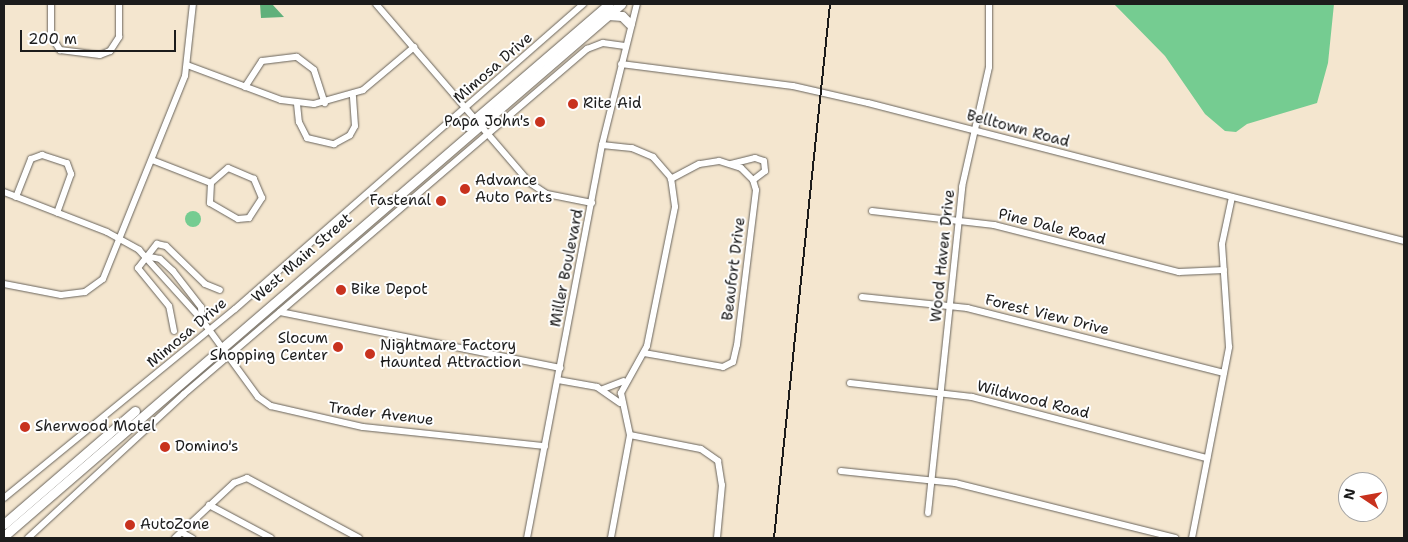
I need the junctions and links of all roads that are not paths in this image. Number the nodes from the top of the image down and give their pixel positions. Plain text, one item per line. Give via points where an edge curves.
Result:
1 (51, 4) edge
2 (119, 4) edge
3 (193, 4) edge
4 (376, 4) edge
5 (584, 4) edge
6 (610, 4) edge
7 (621, 4) edge
8 (637, 4) edge
9 (989, 4) edge
10 (608, 15) junction
11 (630, 24) junction
12 (625, 46) junction
13 (414, 47) junction
14 (620, 64) junction
15 (188, 66) junction
16 (245, 87) junction
17 (353, 95) junction
18 (325, 103) junction
19 (297, 104) junction
20 (464, 109) junction
21 (476, 122) junction
22 (973, 130) junction
23 (487, 136) junction
24 (602, 145) junction
25 (152, 160) junction
26 (731, 164) junction
27 (671, 180) junction
28 (754, 180) junction
29 (211, 183) junction
30 (4, 192) edge
31 (1232, 196) junction
32 (16, 197) junction
33 (592, 203) junction
34 (872, 210) dead end
35 (57, 213) junction
36 (959, 220) junction
37 (121, 238) junction
38 (1404, 241) edge
39 (145, 256) junction
40 (1224, 270) junction
41 (4, 284) edge
42 (220, 290) dead end
43 (862, 297) dead end
44 (950, 307) junction
45 (280, 312) junction
46 (202, 320) junction
47 (209, 330) junction
48 (174, 331) dead end
49 (219, 343) junction
50 (644, 353) junction
51 (230, 356) junction
52 (560, 368) junction
53 (1224, 373) junction
54 (558, 380) junction
55 (624, 382) junction
56 (850, 384) dead end
57 (603, 389) junction
58 (940, 392) junction
59 (620, 403) junction
60 (630, 435) junction
61 (545, 446) junction
62 (1208, 458) junction
63 (841, 471) dead end
64 (932, 480) junction
65 (4, 498) edge
66 (209, 505) junction
67 (928, 513) dead end
68 (4, 524) edge
69 (181, 532) junction
70 (4, 536) edge
71 (28, 538) edge
72 (175, 538) edge
73 (192, 538) edge
74 (271, 538) edge
75 (359, 538) edge
76 (527, 538) edge
77 (611, 538) edge
78 (717, 538) edge
79 (1174, 538) edge
80 (1192, 538) edge

1 - 2 street via 51,36 60,50 100,55 110,51 119,37
3 - 15 street
4 - 13 street
5 - 20 street, Mimosa Drive
6 - 21 main road, West Main Street
7 - 10 main road, West Main Street
8 - 11 street, Miller Boulevard
9 - 22 street, Wood Haven Drive via 989,67
10 - 11 main road via 622,16
10 - 21 main road, West Main Street
11 - 12 street, Miller Boulevard
12 - 14 street, Miller Boulevard
12 - 23 street via 603,43 587,49
13 - 17 street
13 - 20 street
14 - 22 street, Belltown Road via 793,86
14 - 24 street, Miller Boulevard
15 - 16 street
15 - 25 street
16 - 18 street via 262,61 297,57 314,70
16 - 19 street
17 - 18 street
17 - 19 street via 355,126 350,135 334,144 307,138 298,122
18 - 19 street
20 - 21 street
20 - 47 street, Mimosa Drive
21 - 23 street
21 - 49 main road, West Main Street
22 - 31 street, Belltown Road
22 - 36 street, Wood Haven Drive
23 - 33 street via 535,187
23 - 45 street
24 - 27 street via 646,153
24 - 33 street, Miller Boulevard
25 - 29 street
25 - 37 street
26 - 27 street via 707,162
26 - 28 street
26 - 28 street via 754,158 764,161 765,171
27 - 50 street via 673,218
28 - 50 street, Beaufort Drive via 756,190 732,362 718,368
29 - 29 street via 208,199 212,206 238,219 249,218 262,198 254,180 228,168
30 - 32 street
31 - 38 street, Belltown Road
31 - 40 street via 1223,235
32 - 35 street
32 - 35 street via 36,156 67,163 71,174
33 - 52 street, Miller Boulevard
34 - 36 street, Pine Dale Road
35 - 37 street
36 - 40 street, Pine Dale Road via 1171,271
36 - 44 street, Wood Haven Drive
37 - 39 street
37 - 41 street via 103,279 85,292 61,296
39 - 42 street via 162,244 205,284
39 - 46 street
39 - 46 street via 160,259 173,271 201,307
39 - 48 street via 139,271 169,306
40 - 53 street via 1230,331
43 - 44 street, Forest View Drive
44 - 53 street, Forest View Drive
44 - 58 street, Wood Haven Drive
45 - 51 street
45 - 52 street
46 - 47 street, Trader Avenue
47 - 49 street, Trader Avenue
47 - 65 street, Mimosa Drive
49 - 51 street, Trader Avenue
49 - 68 main road, West Main Street
49 - 70 main road, West Main Street
50 - 55 street
51 - 61 street, Trader Avenue via 258,397 278,408 363,427
51 - 71 street
52 - 54 street, Miller Boulevard
53 - 62 street
54 - 57 street
54 - 61 street, Miller Boulevard
55 - 57 street
55 - 59 street
56 - 58 street, Wildwood Road
57 - 59 street
58 - 62 street, Wildwood Road
58 - 64 street, Wood Haven Drive
59 - 60 street
60 - 77 street
60 - 78 street via 701,450 718,461 722,485
61 - 76 street, Miller Boulevard
62 - 80 street
63 - 64 street
64 - 67 street, Wood Haven Drive
64 - 79 street
66 - 69 street
66 - 74 street
66 - 75 street via 239,480 252,479
69 - 72 street
69 - 73 street

